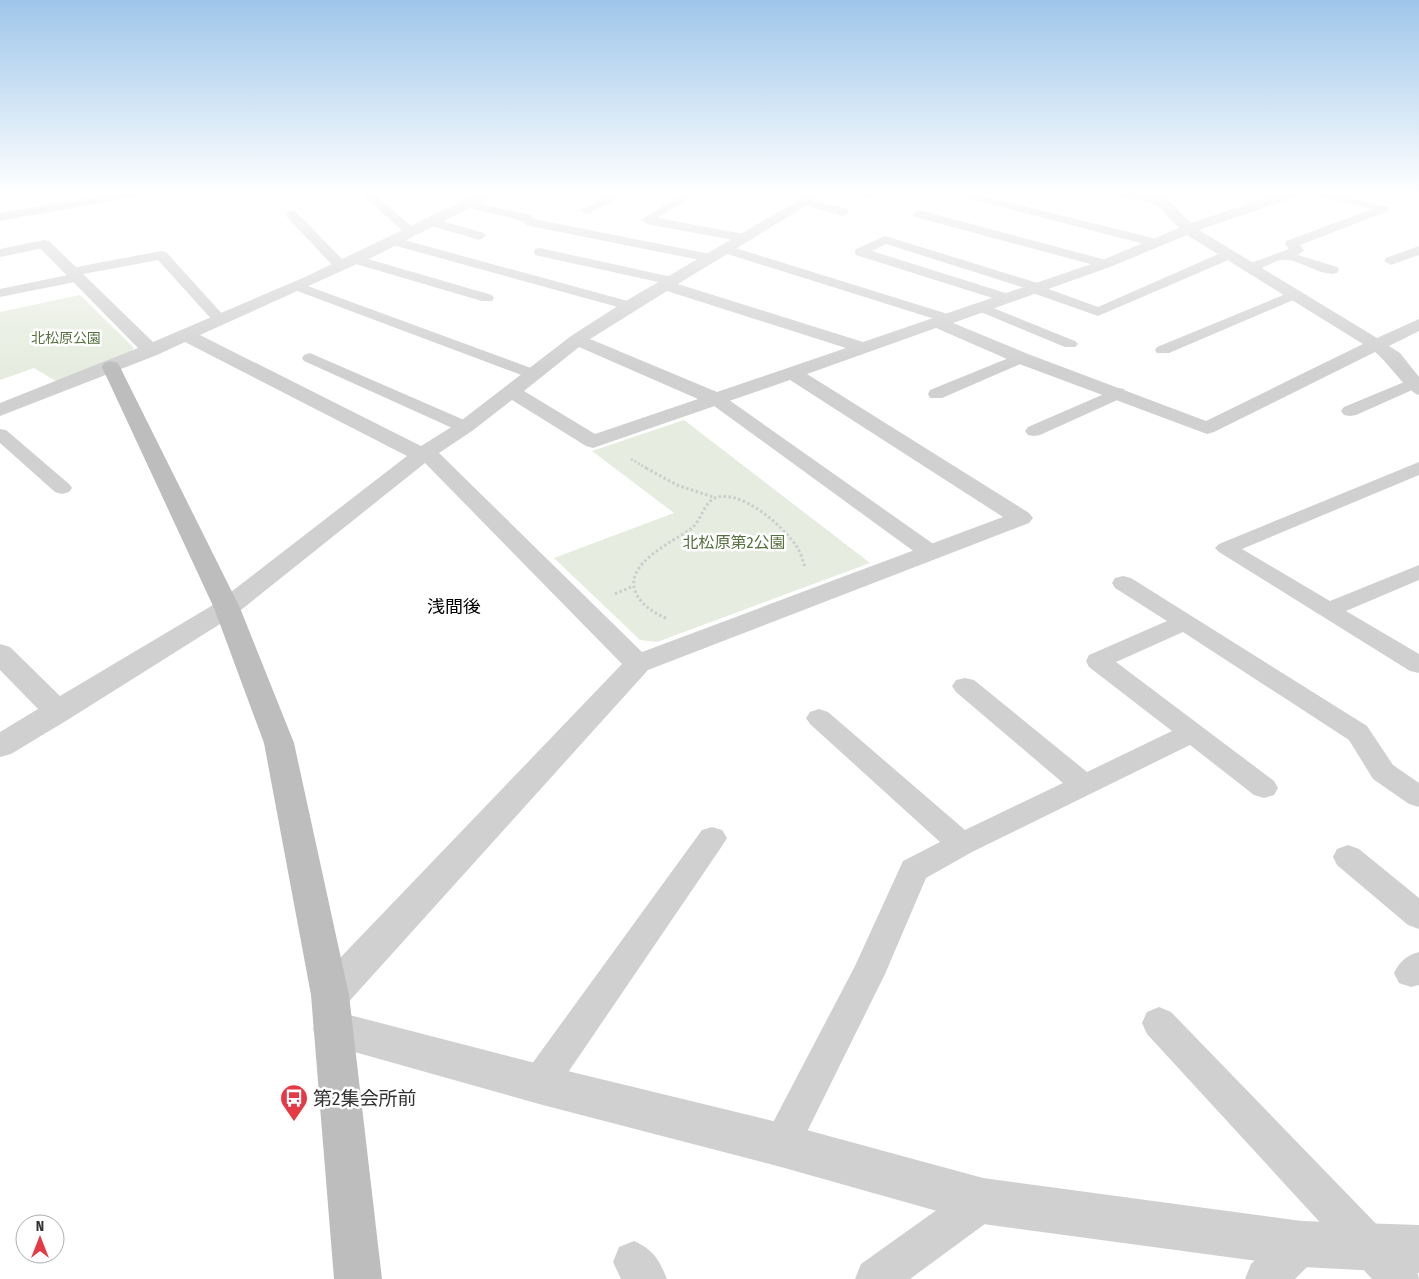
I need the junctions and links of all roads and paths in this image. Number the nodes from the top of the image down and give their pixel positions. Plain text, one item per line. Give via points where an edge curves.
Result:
1 (50, 251) edge
2 (334, 251) edge
3 (372, 251) edge
4 (428, 251) edge
5 (673, 251) edge
6 (723, 251) edge
7 (731, 251) edge
8 (864, 251) edge
9 (918, 251) edge
10 (1055, 251) edge
11 (1137, 251) edge
12 (1221, 251) edge
13 (1297, 251) edge
14 (1417, 251) edge
15 (540, 252) dead end
16 (1228, 255) junction
17 (1286, 256) junction
18 (710, 258) junction
19 (1391, 261) dead end
20 (347, 262) junction
21 (1105, 264) junction
22 (1250, 268) junction
23 (1332, 270) dead end
24 (73, 275) junction
25 (669, 283) junction
26 (297, 286) junction
27 (1034, 288) junction
28 (0, 293) edge
29 (1293, 294) junction
30 (487, 298) dead end
31 (1007, 298) junction
32 (630, 306) junction
33 (981, 307) junction
34 (220, 320) junction
35 (941, 320) junction
36 (1419, 324) edge
37 (186, 335) junction
38 (577, 340) junction
39 (1070, 344) dead end
40 (1377, 345) junction
41 (864, 348) junction
42 (1163, 350) dead end
43 (151, 351) junction
44 (310, 358) dead end
45 (1021, 358) junction
46 (111, 367) junction
47 (792, 372) junction
48 (533, 374) junction
49 (1417, 386) edge
50 (511, 391) junction
51 (1118, 393) junction
52 (936, 394) dead end
53 (716, 400) junction
54 (0, 410) edge
55 (1350, 411) dead end
56 (465, 427) junction
57 (1034, 431) dead end
58 (618, 433) junction
59 (0, 434) edge
60 (424, 453) junction
61 (1419, 468) edge
62 (62, 488) dead end
63 (716, 498) junction
64 (931, 553) junction
65 (1419, 572) edge
66 (1123, 583) dead end
67 (817, 596) junction
68 (227, 608) junction
69 (1328, 610) junction
70 (667, 618) dead end
71 (1184, 622) junction
72 (0, 653) edge
73 (638, 664) junction
74 (1419, 666) edge
75 (965, 686) dead end
76 (58, 712) junction
77 (819, 718) dead end
78 (1192, 733) junction
79 (0, 746) edge
80 (1084, 785) junction
81 (1264, 788) dead end
82 (1419, 797) edge
83 (712, 838) dead end
84 (962, 844) junction
85 (1348, 857) dead end
86 (1419, 916) edge
87 (331, 1012) junction
88 (1159, 1023) dead end
89 (539, 1084) junction
90 (781, 1145) junction
91 (982, 1201) junction
92 (1302, 1244) junction
93 (1371, 1247) junction
94 (1419, 1249) edge
95 (358, 1279) edge
96 (876, 1279) edge
97 (1266, 1279) edge
98 (1400, 1279) edge

1 - 24 street
2 - 20 lane
3 - 20 street
4 - 32 lane
5 - 18 lane
6 - 18 street
7 - 35 lane
8 - 31 lane via 861,252
9 - 27 lane
10 - 21 lane
11 - 21 street
12 - 16 street
13 - 17 lane
14 - 19 lane
15 - 25 lane
16 - 22 street
16 - 27 lane via 1098,312
17 - 22 lane
17 - 23 lane
18 - 25 street
20 - 26 street
20 - 30 lane
21 - 27 street
22 - 29 street
24 - 28 lane
24 - 34 lane via 161,255
24 - 43 street
25 - 32 street
25 - 41 street
26 - 34 street
26 - 48 lane
27 - 31 street
29 - 40 street
29 - 42 lane
31 - 33 street
32 - 38 street
33 - 35 street
33 - 39 lane
34 - 37 street
35 - 41 street
35 - 45 street
36 - 40 street
37 - 43 street
37 - 60 street
38 - 48 street
38 - 53 street
40 - 49 street via 1393,357
40 - 51 street via 1207,428
41 - 47 street
43 - 46 street
44 - 56 lane
45 - 51 street
45 - 52 lane
46 - 54 street
46 - 68 street
47 - 53 street
47 - 64 street via 1021,518
48 - 50 street
49 - 55 lane
50 - 56 street
50 - 58 street via 593,442
51 - 57 lane
53 - 58 street
53 - 64 lane
56 - 60 street
58 - 63 path via 620,449 628,458 677,485
59 - 62 lane
60 - 68 street
60 - 73 street
61 - 69 lane via 1226,548
63 - 67 path via 741,500 780,527 801,554
63 - 70 path via 707,505 700,520 635,571 632,586 639,599 651,612
64 - 67 street
65 - 69 lane
66 - 71 lane
67 - 73 street
68 - 76 street
68 - 87 street via 279,743
69 - 74 lane
71 - 78 lane via 1098,661
71 - 82 lane via 1358,733 1384,772
72 - 76 street
73 - 87 street
75 - 80 lane
76 - 79 street
77 - 84 lane
78 - 80 lane
78 - 81 lane
80 - 84 lane
83 - 89 lane
84 - 90 lane via 914,870 868,974
85 - 86 lane
87 - 89 street
87 - 95 street
88 - 93 lane
89 - 90 street
90 - 91 street
91 - 92 street
91 - 96 lane
92 - 93 street
92 - 97 lane
93 - 94 street
93 - 98 lane

